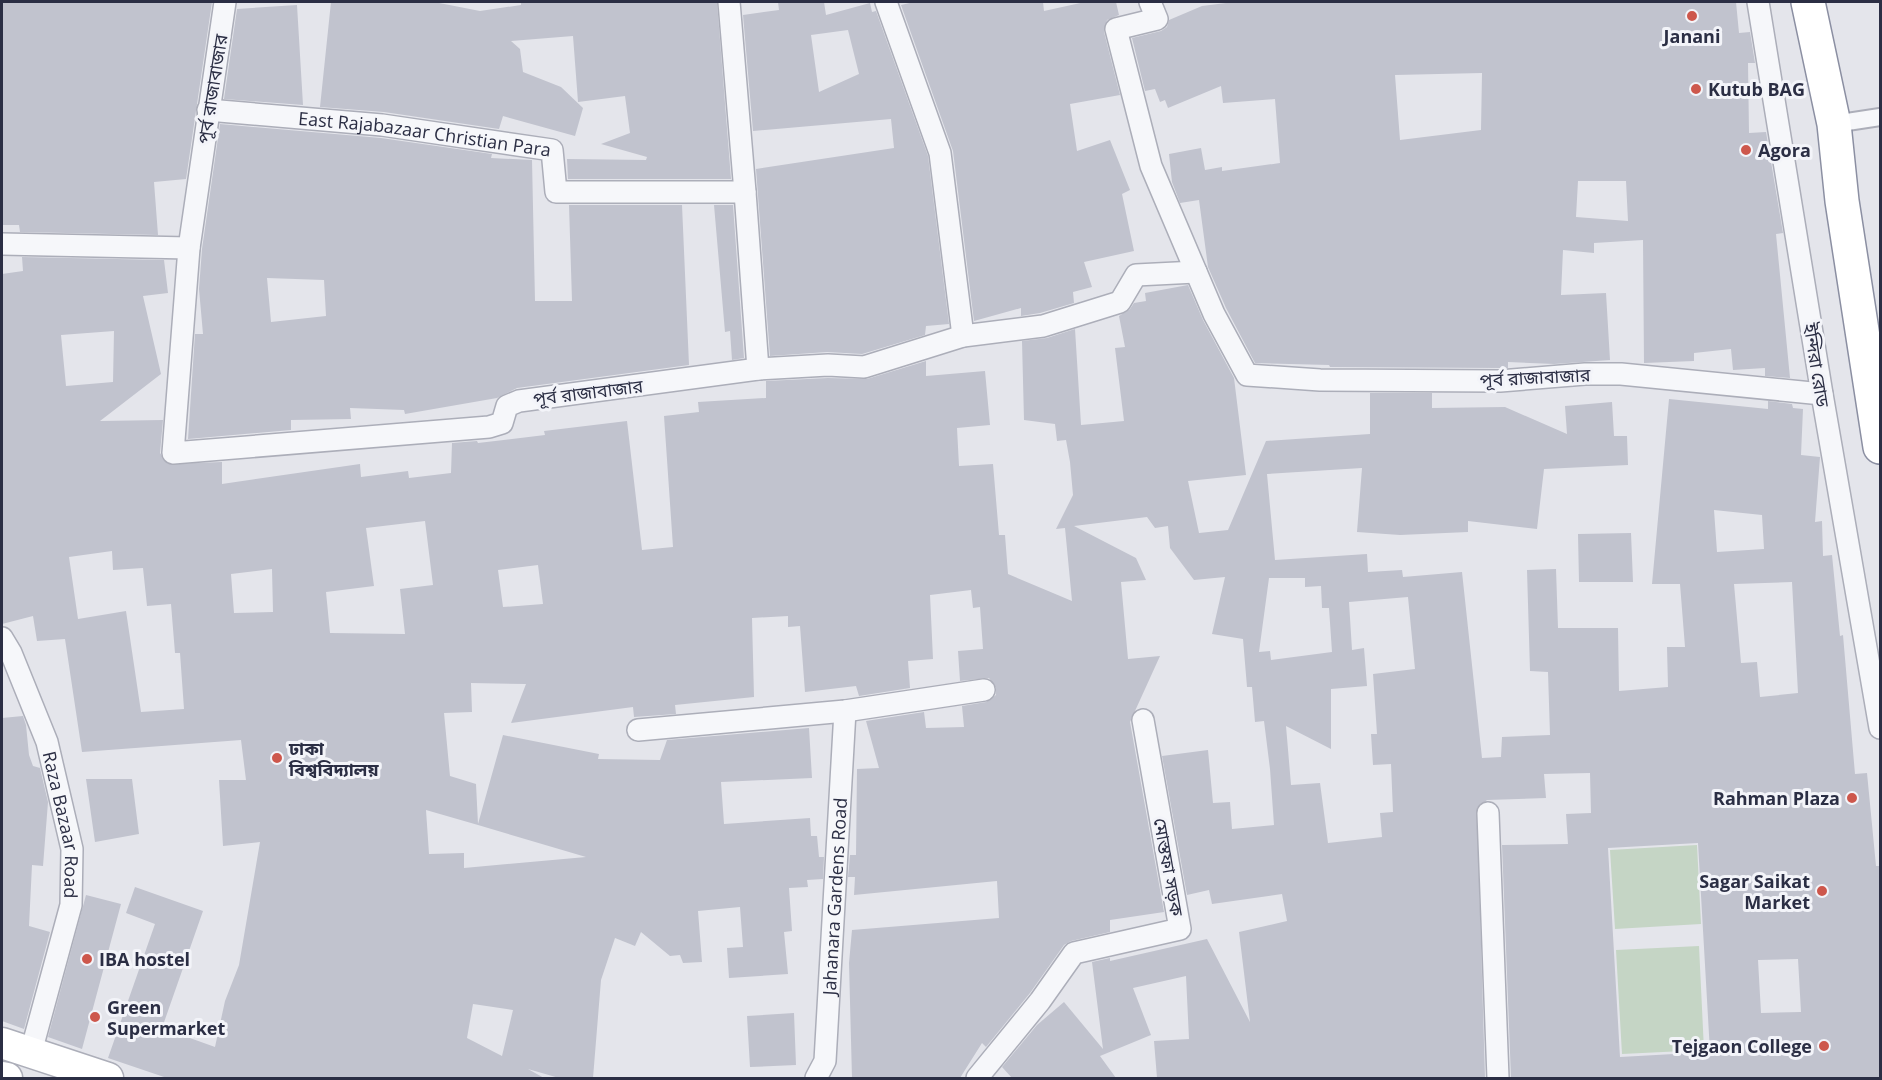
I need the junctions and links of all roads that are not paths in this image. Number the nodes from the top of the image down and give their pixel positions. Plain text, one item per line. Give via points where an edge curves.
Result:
1 (225, 2) edge
2 (729, 2) edge
3 (886, 2) edge
4 (1150, 2) edge
5 (1758, 2) edge
6 (1808, 2) edge
7 (208, 110) junction
8 (1881, 117) edge
9 (1834, 124) junction
10 (745, 192) junction
11 (2, 244) edge
12 (189, 248) junction
13 (1196, 272) junction
14 (963, 336) junction
15 (758, 369) junction
16 (1822, 394) junction
17 (1881, 447) edge
18 (5, 648) edge
19 (984, 690) dead end
20 (845, 711) junction
21 (1143, 720) dead end
22 (1881, 728) edge
23 (638, 730) dead end
24 (1488, 813) dead end
25 (2, 1043) edge
26 (31, 1052) junction
27 (2, 1077) edge
28 (7, 1078) edge
29 (108, 1078) edge
30 (816, 1078) edge
31 (978, 1078) edge
32 (1498, 1078) edge

1 - 7 street, পূর্ব রাজাবাজার
2 - 10 street
3 - 14 street via 940,153
4 - 13 street via 1157,19 1116,29 1151,166
5 - 16 street, ইন্দিরা রোড
6 - 9 highway
7 - 10 street, East Rajabazaar Christian Para via 382,125 552,150 556,192
7 - 12 street, পূর্ব রাজাবাজার
8 - 9 street
9 - 17 highway via 1842,201
10 - 15 street
11 - 12 street
12 - 15 street, পূর্ব রাজাবাজার via 173,453 489,427 502,423 507,406 519,401
13 - 14 street, পূর্ব রাজাবাজার via 1136,275 1120,302 1094,312 1043,326
13 - 16 street, পূর্ব রাজাবাজার via 1247,375 1320,380 1500,381 1621,374
14 - 15 street, পূর্ব রাজাবাজার via 864,367
16 - 22 street, ইন্দিরা রোড
18 - 26 street, Raza Bazaar Road via 47,742 72,849 71,905
19 - 20 street
20 - 23 street
20 - 30 street, Jahanara Gardens Road via 825,1060
21 - 31 street, মোস্তফা সড়ক via 1180,929 1074,952
24 - 32 street
25 - 26 main road
26 - 29 main road
27 - 28 main road

